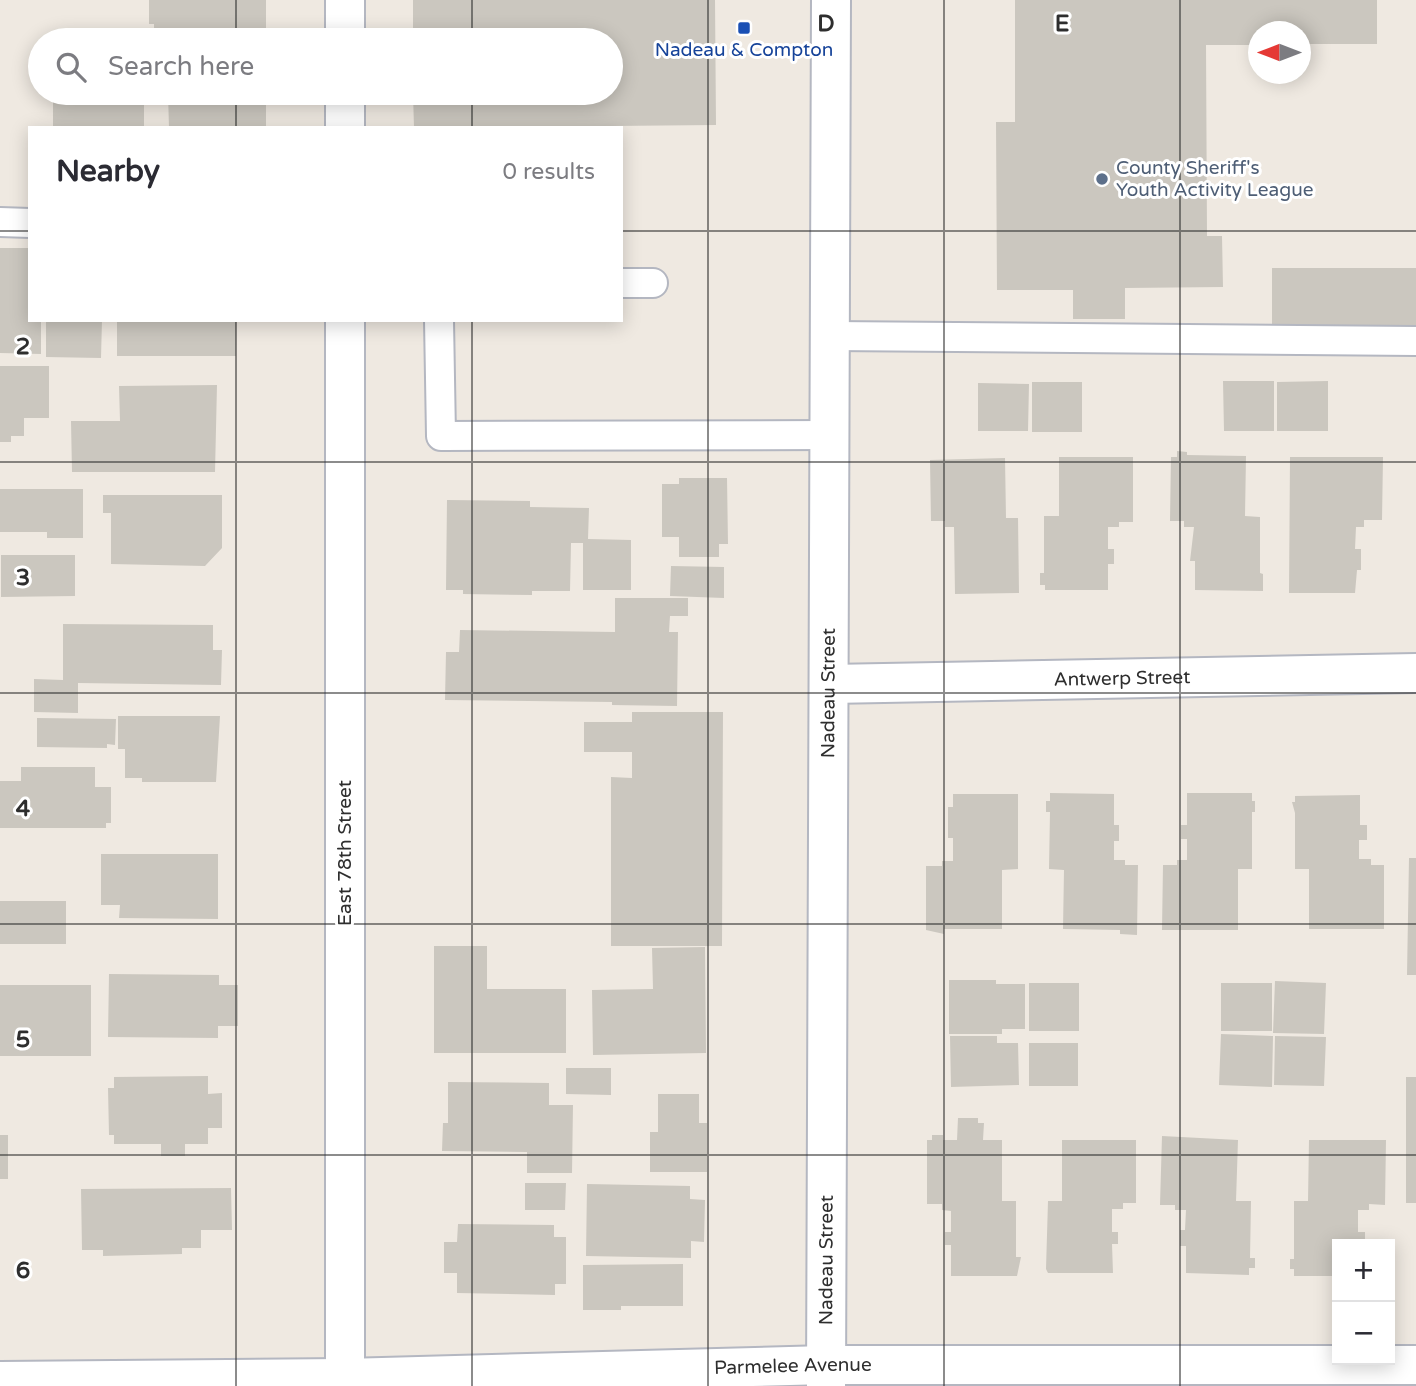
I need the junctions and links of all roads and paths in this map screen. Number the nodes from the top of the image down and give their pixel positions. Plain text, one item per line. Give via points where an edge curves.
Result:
1 (345, 0) edge
2 (831, 0) edge
3 (345, 28) edge
4 (345, 105) edge
5 (345, 126) edge
6 (0, 222) edge
7 (28, 223) edge
8 (623, 283) edge
9 (653, 283) dead end
10 (345, 322) edge
11 (439, 322) edge
12 (831, 336) junction
13 (1416, 341) edge
14 (831, 435) junction
15 (1416, 673) edge
16 (830, 684) junction
17 (1416, 1365) edge
18 (825, 1375) edge
19 (0, 1381) edge
20 (345, 1382) edge

1 - 3 street
2 - 12 street, Nadeau Street
4 - 5 street
6 - 7 lane
8 - 9 lane
10 - 20 street, East 78th Street
11 - 14 lane via 441,436
12 - 13 lane
12 - 14 street, Nadeau Street
14 - 16 street, Nadeau Street
15 - 16 street, Antwerp Street
16 - 18 street, Nadeau Street
17 - 18 street, Parmelee Avenue
18 - 20 street, Parmelee Avenue
19 - 20 street, Parmelee Avenue

